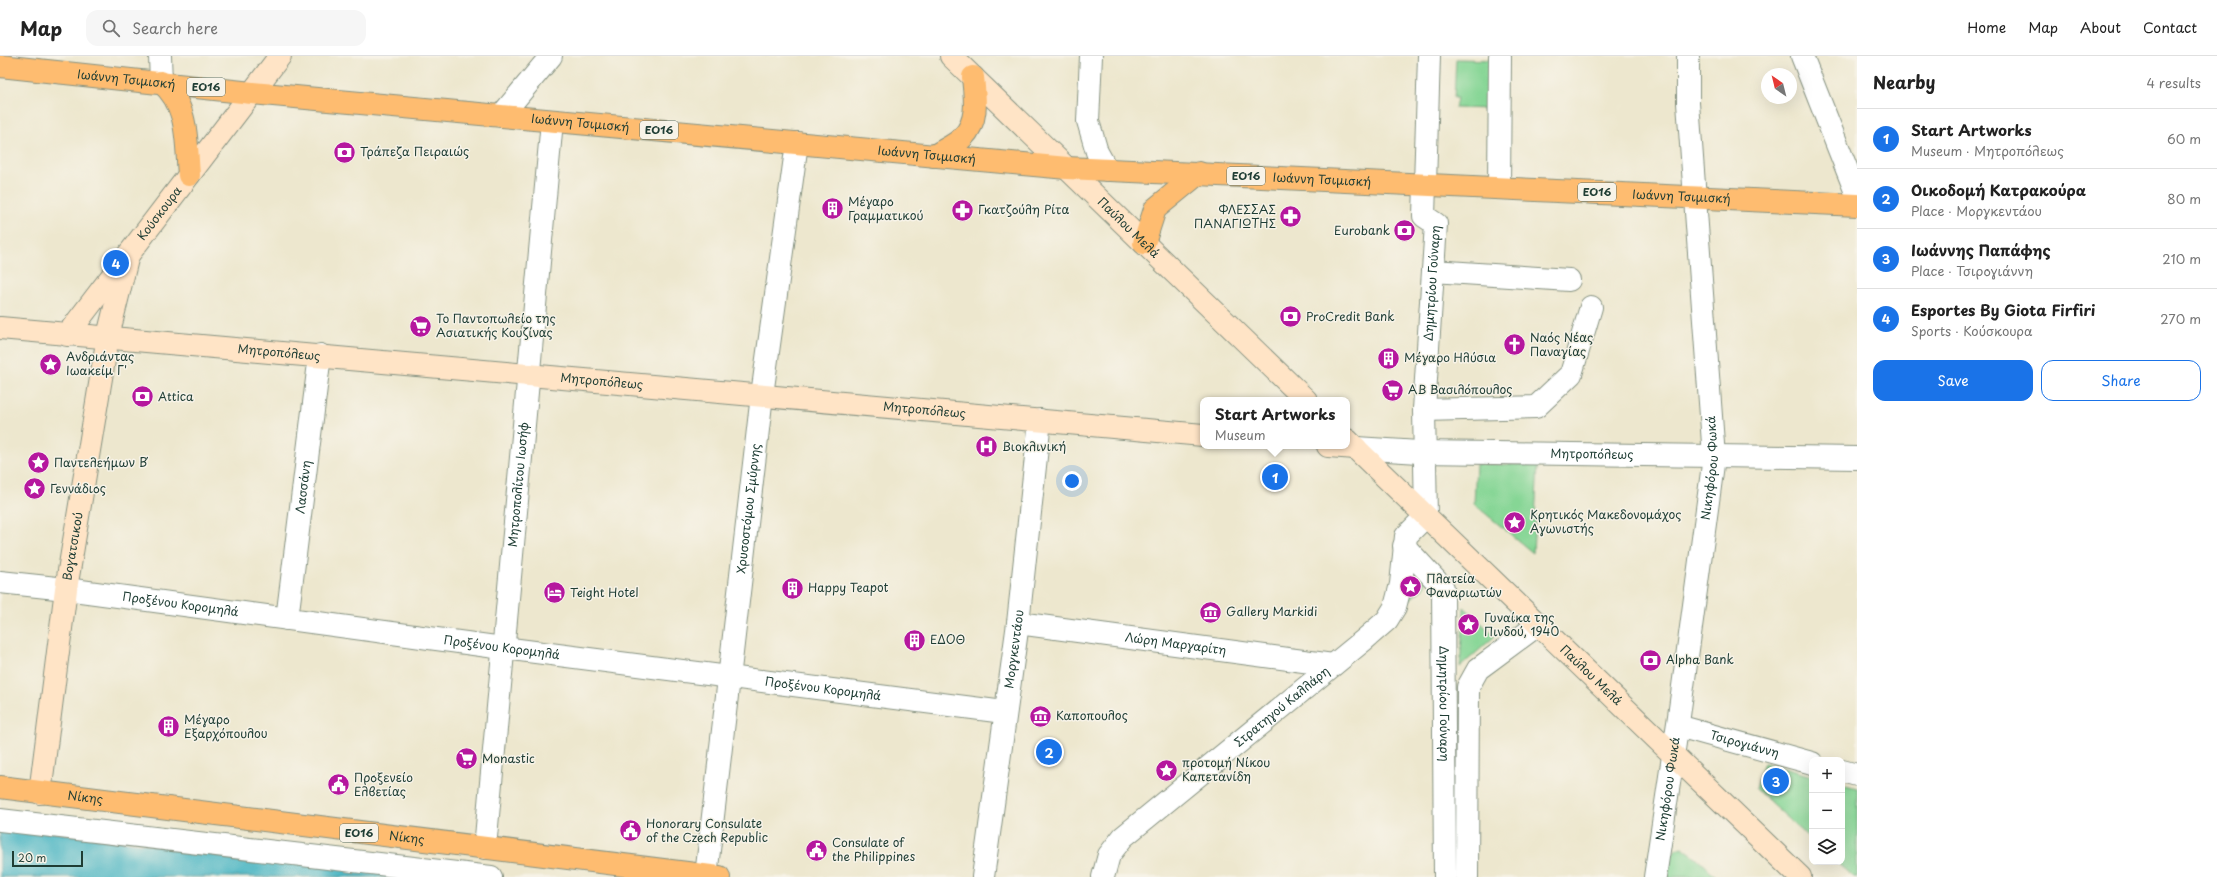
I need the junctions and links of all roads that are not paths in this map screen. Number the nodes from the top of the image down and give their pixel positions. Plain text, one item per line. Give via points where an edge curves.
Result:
1 (160, 56) edge
2 (280, 56) edge
3 (551, 56) edge
4 (951, 56) edge
5 (1091, 56) edge
6 (1429, 56) edge
7 (1500, 56) edge
8 (1688, 56) edge
9 (1802, 56) edge
10 (0, 66) edge
11 (973, 77) junction
12 (161, 82) junction
13 (252, 93) junction
14 (501, 116) junction
15 (552, 120) junction
16 (797, 143) junction
17 (934, 156) junction
18 (1067, 168) junction
19 (1107, 170) junction
20 (1199, 173) junction
21 (189, 175) junction
22 (1426, 185) junction
23 (1499, 188) junction
24 (1857, 195) edge
25 (1695, 197) junction
26 (1857, 205) edge
27 (1144, 243) junction
28 (128, 255) junction
29 (1433, 271) junction
30 (1570, 280) dead end
31 (1591, 307) dead end
32 (0, 328) edge
33 (68, 335) junction
34 (108, 336) junction
35 (320, 355) junction
36 (528, 374) junction
37 (762, 395) junction
38 (1303, 397) edge
39 (1424, 410) junction
40 (1040, 420) junction
41 (1200, 435) edge
42 (1351, 444) edge
43 (1424, 452) junction
44 (1714, 457) junction
45 (1857, 458) edge
46 (1426, 516) junction
47 (1404, 546) junction
48 (0, 582) edge
49 (66, 589) junction
50 (287, 619) junction
51 (1018, 623) junction
52 (1539, 624) junction
53 (504, 648) junction
54 (1333, 665) junction
55 (729, 676) junction
56 (1004, 712) junction
57 (1678, 726) junction
58 (1674, 755) junction
59 (1809, 762) edge
60 (1845, 772) edge
61 (1857, 775) edge
62 (0, 787) edge
63 (40, 793) junction
64 (0, 820) edge
65 (485, 848) junction
66 (713, 876) edge
67 (491, 877) edge
68 (984, 877) edge
69 (1103, 877) edge
70 (1445, 877) edge
71 (1467, 877) edge
72 (1655, 877) edge
73 (1800, 877) edge

1 - 12 street
2 - 13 main road, Κούσκουρα
3 - 14 street
4 - 11 main road, Παύλου Μελά
5 - 19 street via 1088,121 1097,152
6 - 22 street, Δημητρίου Γούναρη
7 - 23 street
8 - 25 street, Νικηφόρου Φωκά via 1687,82
9 - 24 street
10 - 12 main road, Ιωάννη Τσιμισκή / ΕΟ16
11 - 17 main road via 975,102 970,128 963,138
11 - 18 main road, Παύλου Μελά
12 - 13 main road, Ιωάννη Τσιμισκή / ΕΟ16
12 - 21 main road via 181,109
13 - 14 main road, Ιωάννη Τσιμισκή / ΕΟ16
13 - 21 main road, Κούσκουρα
14 - 15 main road, Ιωάννη Τσιμισκή / ΕΟ16
15 - 16 main road, Ιωάννη Τσιμισκή / ΕΟ16
15 - 36 street, Μητροπολίτου Ιωσήφ
16 - 17 main road, Ιωάννη Τσιμισκή / ΕΟ16
16 - 37 street, Χρυσοστόμου Σμύρνης
17 - 18 main road, Ιωάννη Τσιμισκή / ΕΟ16
18 - 19 main road, Ιωάννη Τσιμισκή / ΕΟ16
18 - 27 main road, Παύλου Μελά
19 - 20 main road, Ιωάννη Τσιμισκή / ΕΟ16
20 - 22 main road, Ιωάννη Τσιμισκή / ΕΟ16
20 - 27 main road via 1156,210
21 - 28 main road, Κούσκουρα
22 - 23 main road, Ιωάννη Τσιμισκή / ΕΟ16
22 - 29 street, Δημητρίου Γούναρη via 1424,216 1436,224
23 - 25 main road, Ιωάννη Τσιμισκή / ΕΟ16
25 - 26 main road, Ιωάννη Τσιμισκή / ΕΟ16
25 - 44 street, Νικηφόρου Φωκά
27 - 38 main road, Παύλου Μελά
28 - 33 main road, Κούσκουρα
28 - 34 main road, Βογατσικού
29 - 30 street
29 - 39 street, Δημητρίου Γούναρη
31 - 39 street via 1571,374 1536,407
32 - 33 main road, Μητροπόλεως
33 - 34 main road, Μητροπόλεως
34 - 35 main road, Μητροπόλεως
34 - 49 main road, Βογατσικού
35 - 36 main road, Μητροπόλεως
35 - 50 street, Λασσάνη
36 - 37 main road, Μητροπόλεως
36 - 53 street, Μητροπολίτου Ιωσήφ
37 - 40 main road, Μητροπόλεως
37 - 55 street, Χρυσοστόμου Σμύρνης
39 - 43 street, Δημητρίου Γούναρη
40 - 41 main road, Μητροπόλεως
40 - 51 street, Μοργκεντάου
42 - 43 street, Μητροπόλεως
42 - 46 main road, Παύλου Μελά
43 - 44 street, Μητροπόλεως
43 - 46 street, Δημητρίου Γούναρη
44 - 45 street, Μητροπόλεως
44 - 57 street, Νικηφόρου Φωκά
46 - 47 street, Στρατηγού Καλλάρη via 1406,536
46 - 52 main road, Παύλου Μελά
47 - 54 street, Στρατηγού Καλλάρη via 1401,584 1395,608 1370,635
47 - 70 street, Δημητρίου Γούναρη via 1443,588
48 - 49 street, Προξένου Κορομηλά
49 - 50 street, Προξένου Κορομηλά
49 - 63 main road, Βογατσικού
50 - 53 street, Προξένου Κορομηλά
51 - 54 street, Λώρη Μαργαρίτη
51 - 56 street, Μοργκεντάου
52 - 58 main road, Παύλου Μελά
52 - 71 street, Δημητρίου Γούναρη via 1478,669 1468,687
53 - 55 street, Προξένου Κορομηλά
53 - 65 street, Μητροπολίτου Ιωσήφ
54 - 69 street, Στρατηγού Καλλάρη via 1123,837 1109,855
55 - 56 street, Προξένου Κορομηλά
55 - 66 street, Χρυσοστόμου Σμύρνης
56 - 68 street, Μοργκεντάου
57 - 58 street, Νικηφόρου Φωκά
57 - 59 street, Τσιρογιάννη
58 - 72 street, Νικηφόρου Φωκά
58 - 73 main road, Παύλου Μελά
60 - 61 street
62 - 63 main road, Νίκης / ΕΟ16
63 - 65 main road, Νίκης / ΕΟ16
64 - 67 street
65 - 66 main road, Νίκης / ΕΟ16

